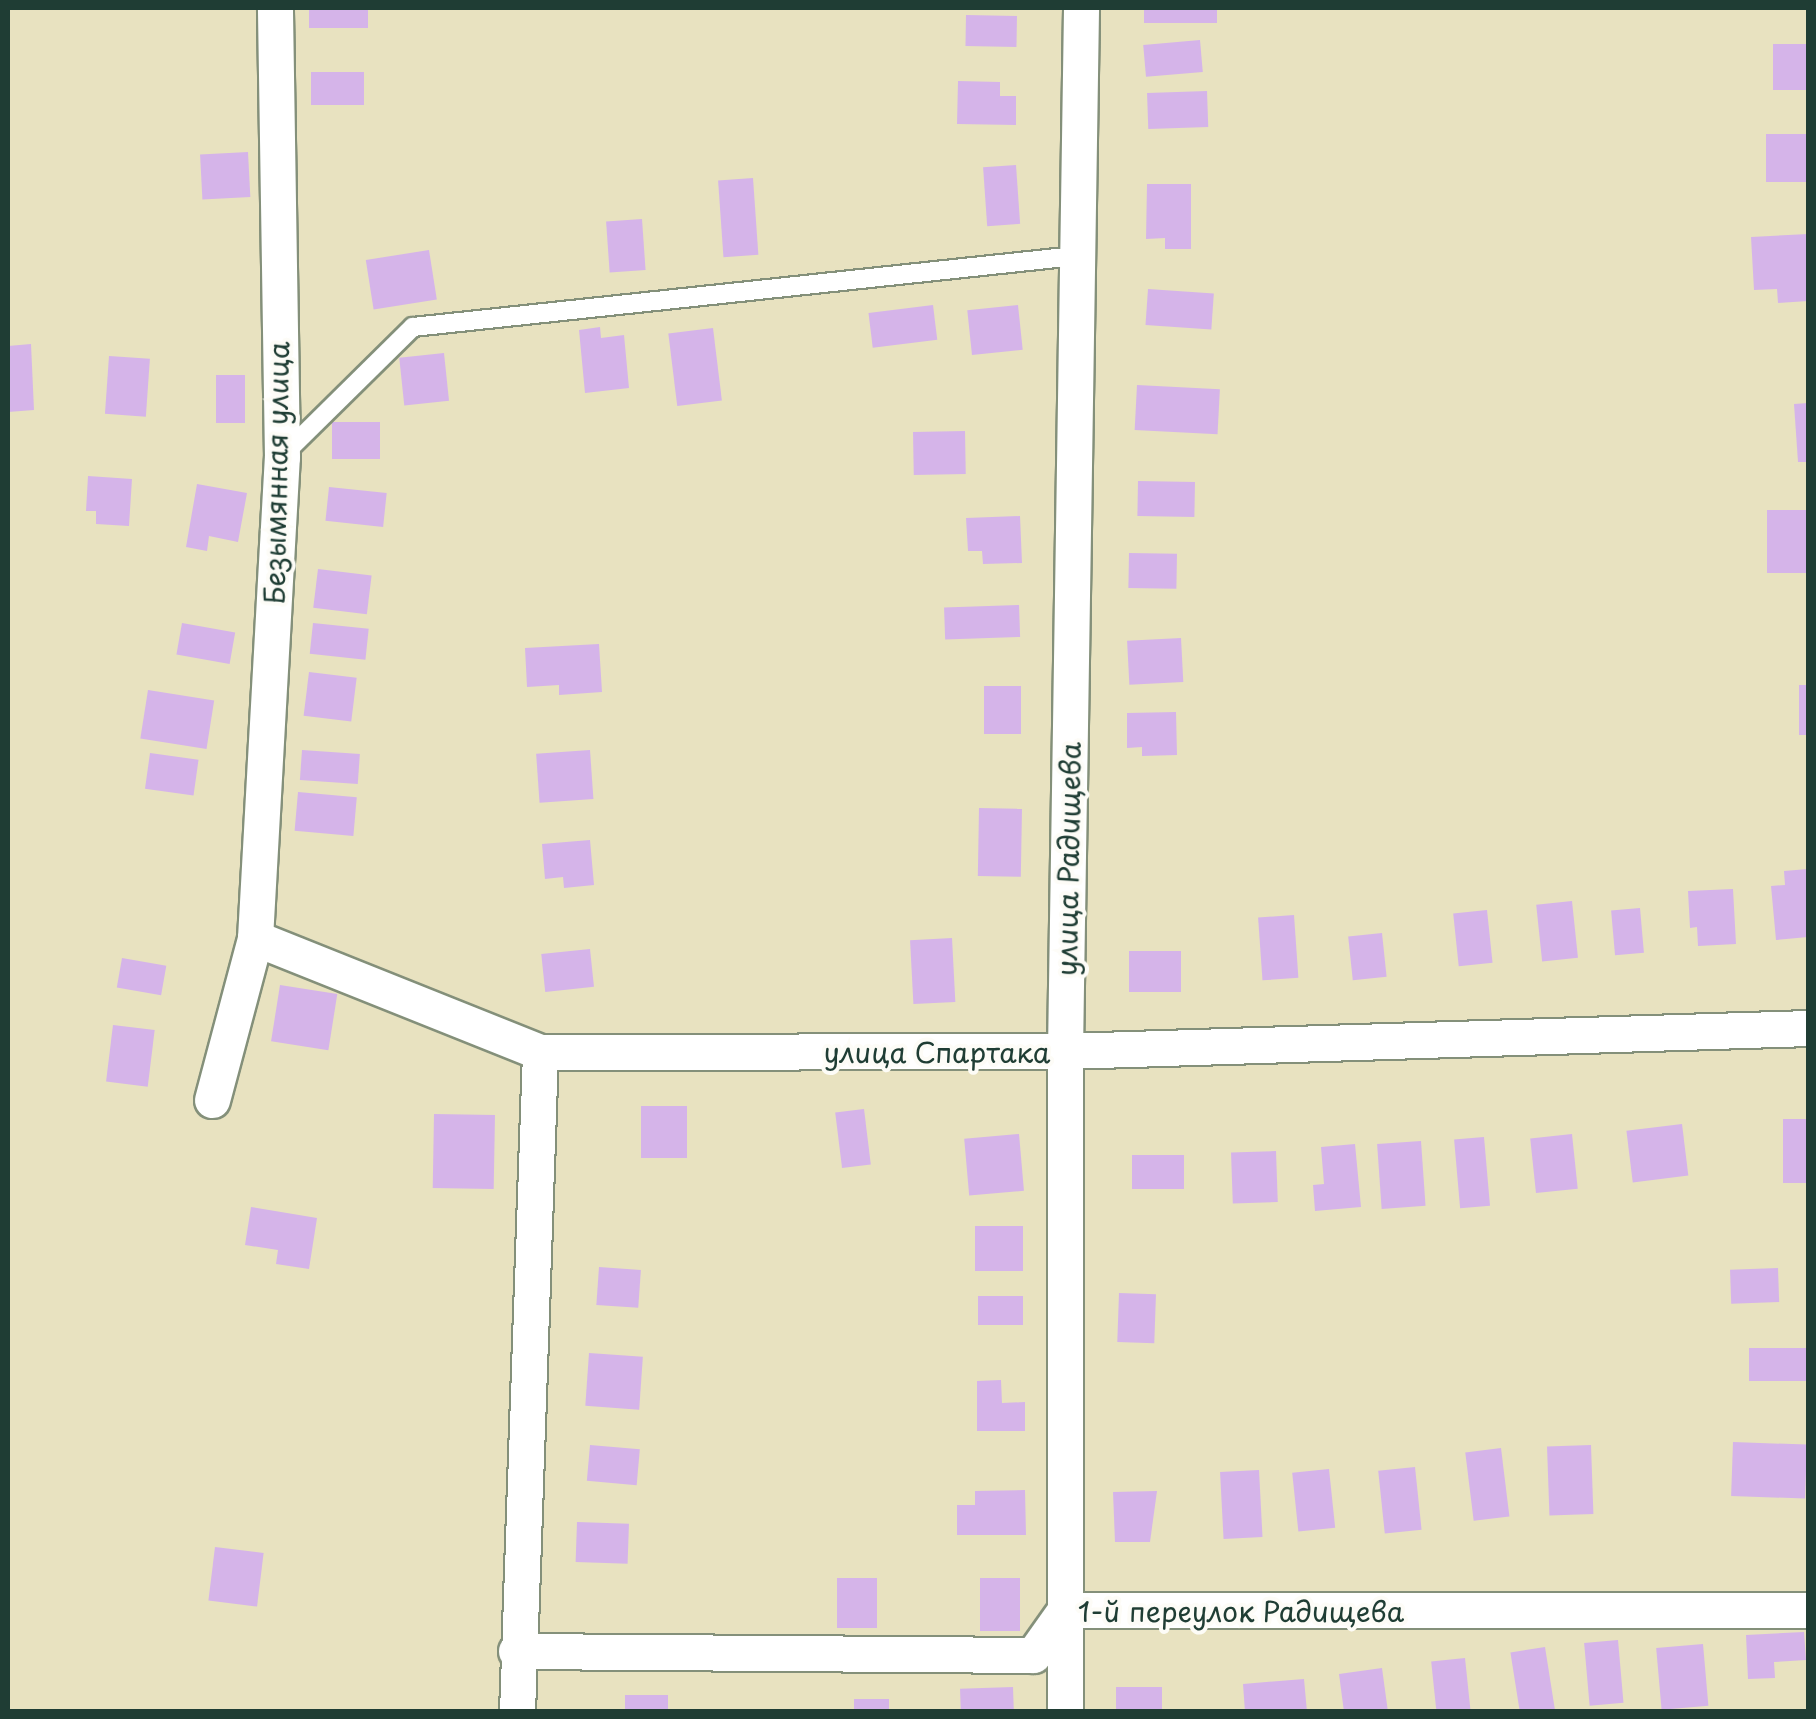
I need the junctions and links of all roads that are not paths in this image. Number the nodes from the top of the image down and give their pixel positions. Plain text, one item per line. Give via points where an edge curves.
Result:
1 (275, 8) edge
2 (1081, 8) edge
3 (1075, 256) junction
4 (282, 456) junction
5 (256, 938) junction
6 (1808, 1028) edge
7 (540, 1052) junction
8 (1065, 1052) junction
9 (212, 1100) dead end
10 (1065, 1610) junction
11 (1808, 1610) edge
12 (516, 1650) junction
13 (516, 1712) edge
14 (1065, 1712) edge

1 - 4 street, Безымянная улица
2 - 3 street, улица Радищева
3 - 4 lane via 413,327
3 - 8 street, улица Радищева
4 - 5 street, Безымянная улица
5 - 7 street, улица Спартака
5 - 9 street
6 - 8 street, улица Спартака
7 - 8 street, улица Спартака
7 - 12 street
8 - 10 street, улица Радищева
10 - 11 street, 1-й переулок Радищева
10 - 12 street, 1-й переулок Радищева via 1034,1655
10 - 14 street, улица Радищева
12 - 13 street

